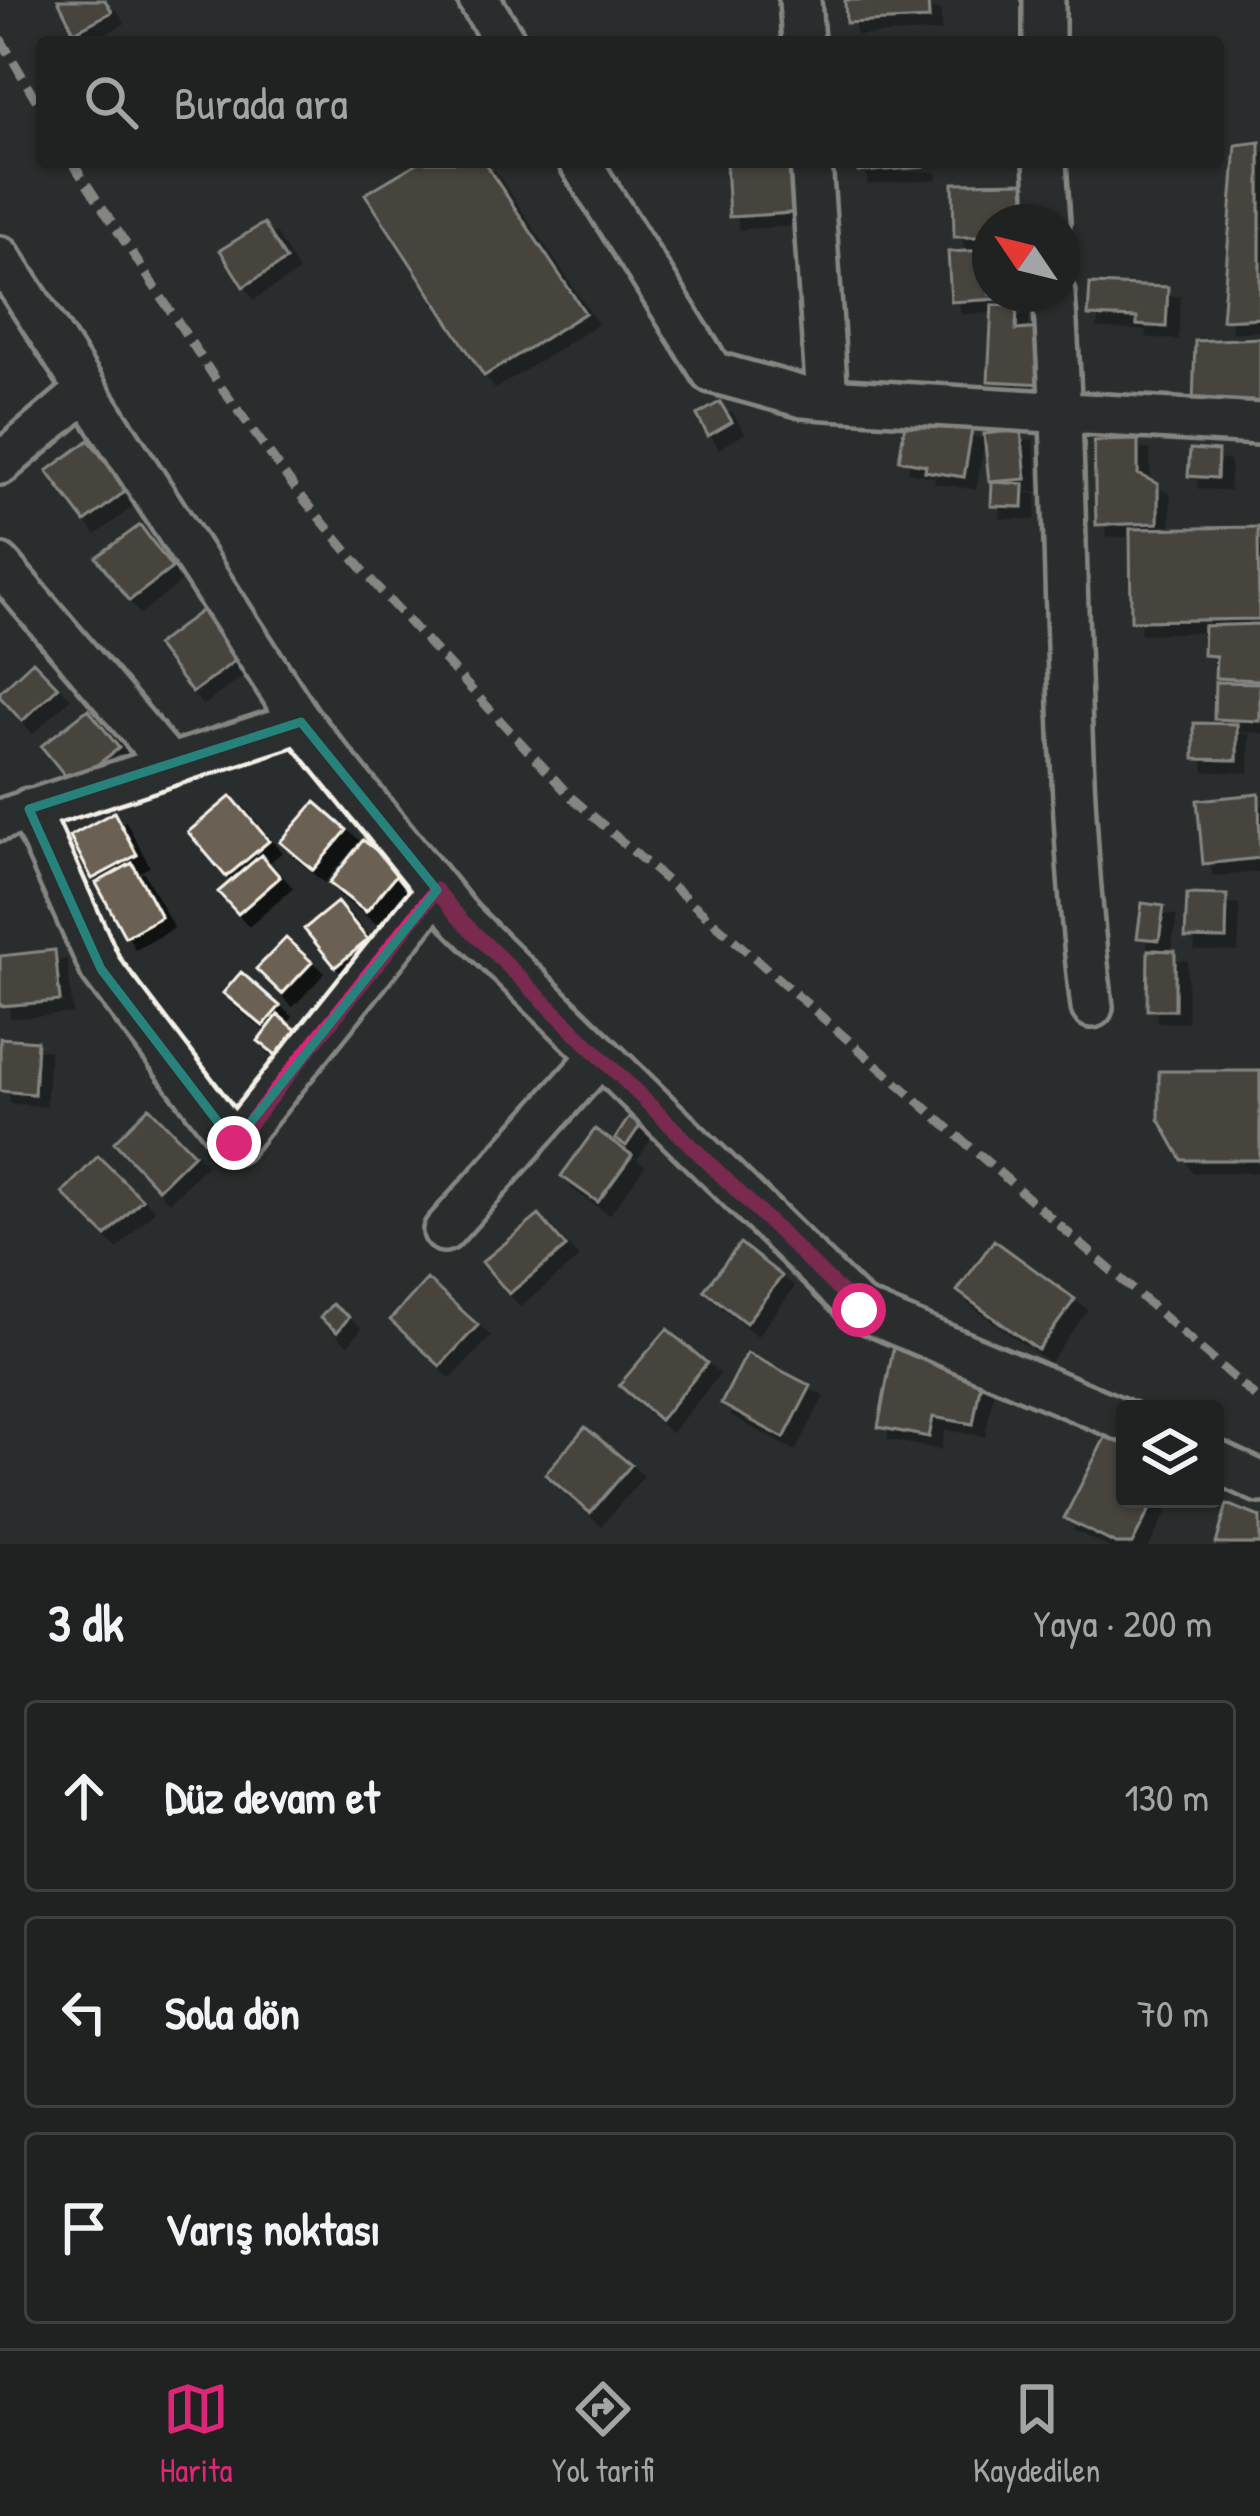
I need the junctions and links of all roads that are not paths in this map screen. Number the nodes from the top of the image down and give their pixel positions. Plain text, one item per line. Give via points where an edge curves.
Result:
1 (478, 0) edge
2 (800, 0) edge
3 (1044, 0) edge
4 (501, 36) edge
5 (803, 36) edge
6 (1044, 36) edge
7 (584, 168) edge
8 (811, 168) edge
9 (1045, 168) edge
10 (1048, 204) edge
11 (0, 257) edge
12 (1055, 312) edge
13 (86, 391) junction
14 (827, 399) junction
15 (1063, 413) junction
16 (1260, 424) edge
17 (0, 464) edge
18 (0, 565) edge
19 (301, 722) junction
20 (168, 763) junction
21 (14, 814) edge
22 (436, 890) junction
23 (1092, 1007) dead end
24 (600, 1056) junction
25 (444, 1231) dead end
26 (1116, 1417) edge
27 (1224, 1465) edge
28 (1260, 1481) edge

1 - 4 street
2 - 5 street
3 - 6 street
7 - 14 street via 712,372
8 - 14 street
9 - 10 street
11 - 13 street
12 - 15 street
13 - 17 street
13 - 19 street
14 - 15 street
15 - 16 street
15 - 23 street via 1079,905
18 - 20 street
19 - 20 street
19 - 22 street
20 - 21 street
21 - 22 street via 101,969 234,1143
22 - 24 street
24 - 25 street
24 - 26 street via 859,1310
27 - 28 street

